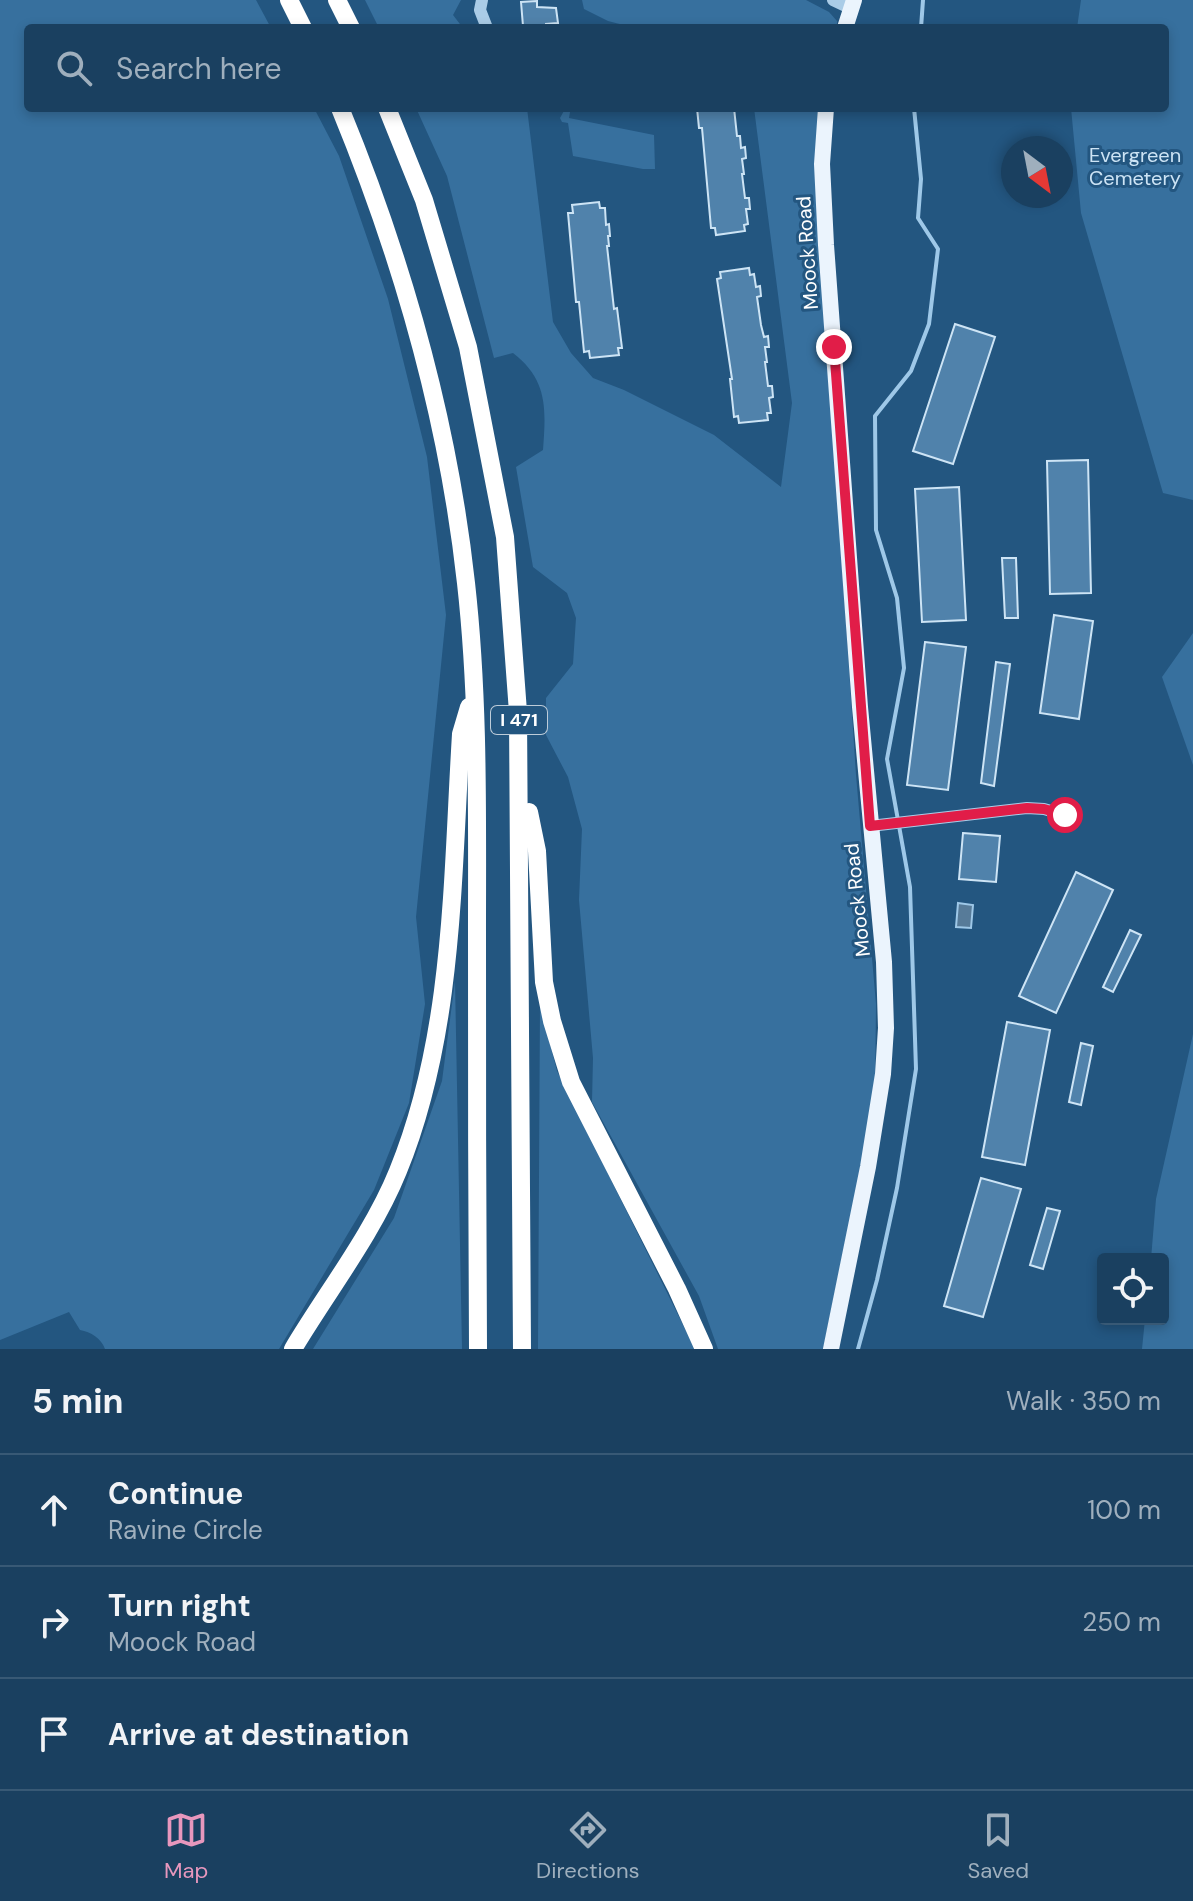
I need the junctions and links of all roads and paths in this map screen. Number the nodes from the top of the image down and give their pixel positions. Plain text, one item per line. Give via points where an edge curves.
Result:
1 (289, 0) edge
2 (337, 0) edge
3 (482, 0) edge
4 (833, 0) edge
5 (853, 5) edge
6 (301, 24) edge
7 (349, 24) edge
8 (485, 24) edge
9 (846, 24) edge
10 (342, 112) edge
11 (389, 112) edge
12 (826, 112) edge
13 (474, 689) junction
14 (520, 771) junction
15 (1065, 815) dead end
16 (878, 825) junction
17 (293, 1349) edge
18 (478, 1349) edge
19 (522, 1349) edge
20 (704, 1349) edge
21 (831, 1349) edge

1 - 6 highway
2 - 7 highway
3 - 8 street
4 - 5 street
5 - 9 main road
10 - 13 highway, I 471 via 411,303 434,394 466,583
11 - 14 highway, I 471 via 444,262 485,424 505,537
12 - 16 main road, Moock Road via 826,245
13 - 17 highway via 461,734 442,992 421,1104 389,1192
13 - 18 highway, I 471
14 - 19 highway, I 471
14 - 20 highway via 537,851 544,982 571,1082
15 - 16 street via 1027,808
16 - 21 main road, Moock Road via 883,1074

